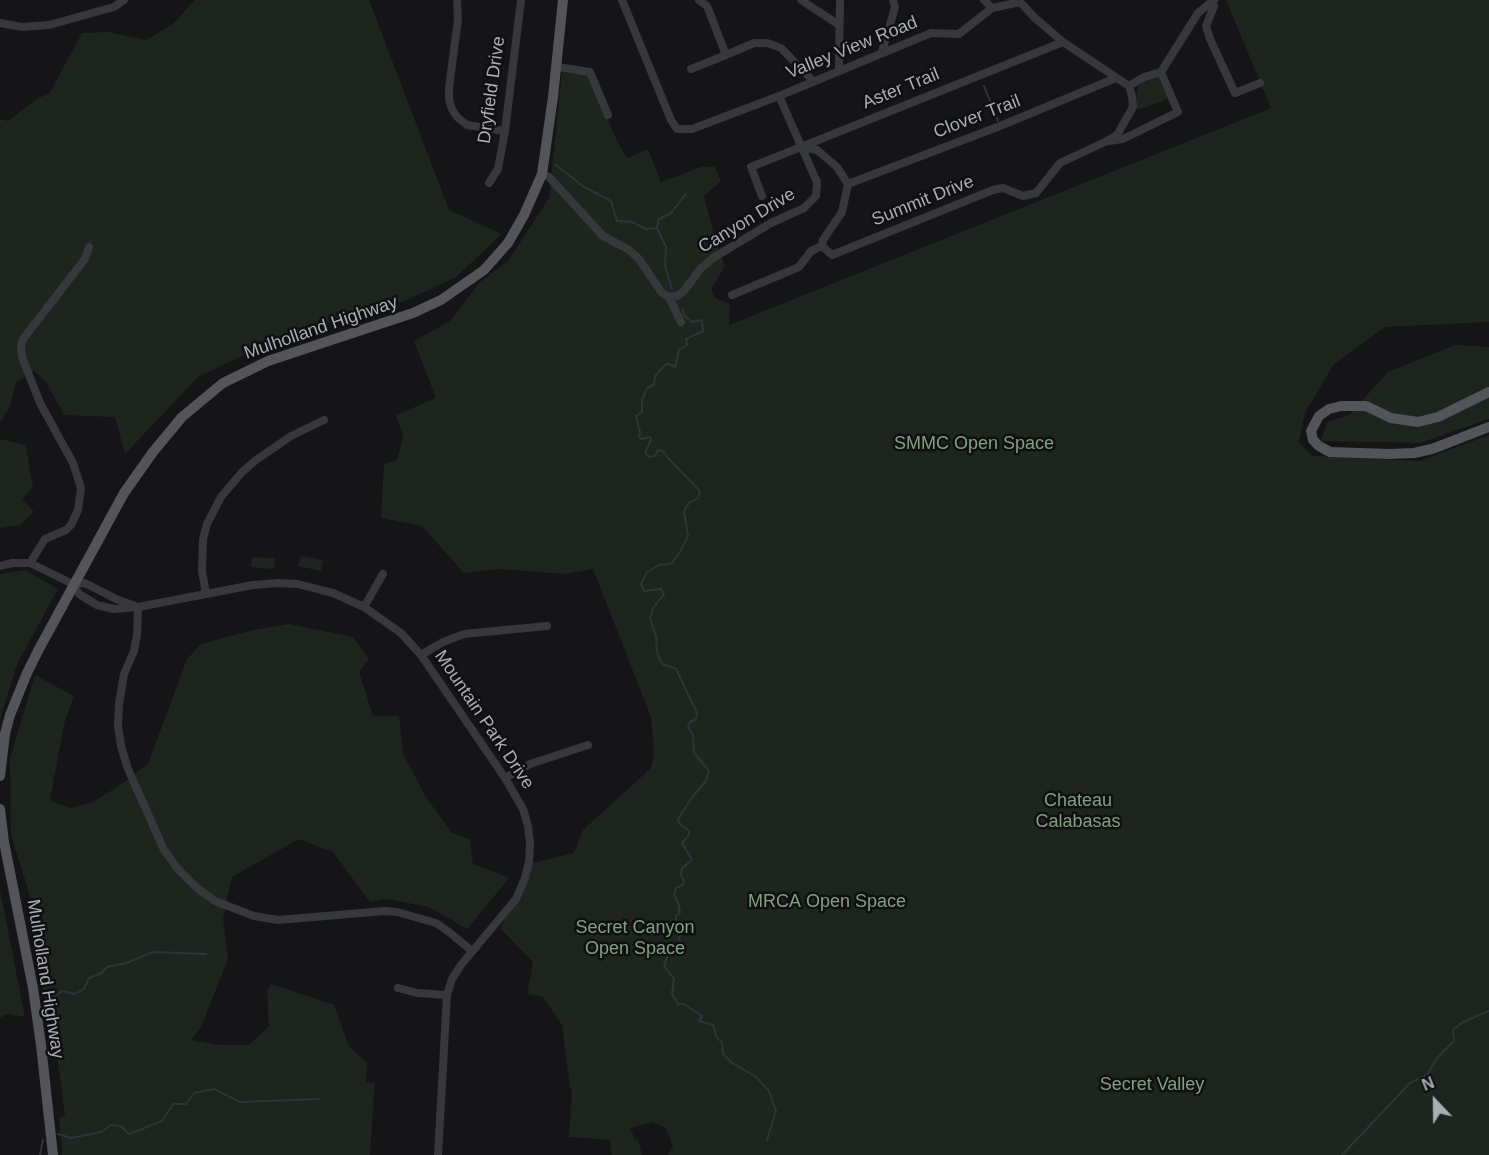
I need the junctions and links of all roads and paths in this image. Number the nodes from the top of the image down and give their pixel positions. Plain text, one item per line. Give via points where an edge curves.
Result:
1 (124, 0) edge
2 (457, 0) edge
3 (521, 0) edge
4 (563, 0) edge
5 (622, 0) edge
6 (699, 0) edge
7 (801, 0) edge
8 (840, 0) edge
9 (893, 0) edge
10 (984, 0) edge
11 (1196, 0) edge
12 (1213, 0) edge
13 (1020, 1) edge
14 (992, 8) junction
15 (1202, 9) junction
16 (0, 23) edge
17 (838, 25) junction
18 (1063, 42) junction
19 (882, 52) junction
20 (726, 55) junction
21 (557, 67) junction
22 (691, 69) dead end
23 (839, 70) junction
24 (1161, 72) junction
25 (1116, 78) junction
26 (813, 81) junction
27 (1260, 83) dead end
28 (1129, 86) junction
29 (779, 96) junction
30 (608, 115) dead end
31 (505, 131) junction
32 (1107, 141) junction
33 (801, 147) junction
34 (542, 174) junction
35 (489, 183) dead end
36 (848, 184) junction
37 (762, 196) dead end
38 (822, 246) junction
39 (89, 247) dead end
40 (732, 295) dead end
41 (669, 297) junction
42 (681, 322) dead end
43 (1489, 392) edge
44 (324, 420) dead end
45 (1489, 427) edge
46 (30, 563) junction
47 (0, 566) edge
48 (383, 574) dead end
49 (73, 584) junction
50 (106, 594) junction
51 (206, 594) junction
52 (99, 606) junction
53 (138, 607) junction
54 (364, 607) junction
55 (547, 626) dead end
56 (421, 655) junction
57 (588, 745) dead end
58 (0, 776) edge
59 (505, 778) junction
60 (0, 809) edge
61 (471, 951) junction
62 (398, 988) dead end
63 (447, 995) junction
64 (53, 1155) edge
65 (438, 1155) edge

1 - 16 street via 114,7 49,25 22,27
2 - 31 street via 449,88 452,110 468,125
3 - 31 street, Dryfield Drive
4 - 21 main road, Mulholland Highway
5 - 29 street, Valley View Road via 677,129 692,129
6 - 20 street via 707,6
7 - 17 street
8 - 17 street
9 - 19 street via 895,7
10 - 14 street
11 - 15 street
12 - 15 street
12 - 27 street via 1206,26 1235,93
13 - 14 street, Valley View Road
13 - 18 street, Valley View Road
14 - 19 street, Valley View Road via 959,34 931,33
15 - 24 street
17 - 23 street
18 - 25 street, Valley View Road
18 - 33 street, Aster Trail
19 - 23 street, Valley View Road
20 - 22 street
20 - 26 street via 754,43 781,48
21 - 30 street via 590,72
21 - 34 main road, Mulholland Highway
23 - 26 street, Valley View Road
24 - 28 street
24 - 32 street via 1178,112 1123,139
25 - 28 street, Valley View Road
25 - 36 street, Clover Trail
26 - 29 street, Valley View Road
28 - 32 street, Summit Drive via 1133,107 1117,135
29 - 33 street, Canyon Drive
31 - 35 street, Dryfield Drive via 498,169
32 - 38 street, Summit Drive via 1060,163 1036,193 1023,196 1003,188 993,190 833,255
33 - 36 street via 817,150
33 - 37 street, Aster Trail via 751,167
33 - 41 street, Canyon Drive via 817,182 812,202 713,258 684,291
34 - 41 street via 603,236 639,259 659,290
34 - 49 main road, Mulholland Highway via 507,243 484,270 456,291 413,313 267,361 223,383 199,402 166,436 134,479
36 - 38 street, Summit Drive via 842,212
38 - 40 street via 811,251 799,267
39 - 46 street via 85,259 21,345 40,403 73,463 81,488 71,525 45,539
41 - 42 street
43 - 45 main road via 1438,417 1418,422 1391,418 1366,406 1341,406 1319,416 1311,431 1313,440 1330,452 1390,454 1432,449
44 - 51 street via 282,441 256,460 221,497 204,539 202,571
46 - 47 street
46 - 49 street
48 - 54 street
49 - 50 street via 85,583
49 - 52 street via 79,594
49 - 58 main road, Mulholland Highway via 17,696 5,735
50 - 52 street
50 - 53 street
51 - 53 street, Mountain Park Drive
51 - 54 street, Mountain Park Drive via 254,585 298,585 333,593
52 - 53 street, Mountain Park Drive
53 - 61 street via 134,651 124,674 119,704 121,746 164,850 178,869 214,901 254,916 278,920 397,912 436,923
54 - 56 street, Mountain Park Drive via 400,633
55 - 56 street via 464,634
56 - 59 street, Mountain Park Drive
57 - 59 street via 530,764
59 - 61 street, Mountain Park Drive via 528,826 529,862 516,899
60 - 64 main road, Mulholland Highway via 33,988
61 - 63 street, Mountain Park Drive via 452,979
62 - 63 street
63 - 65 street, Mountain Park Drive

